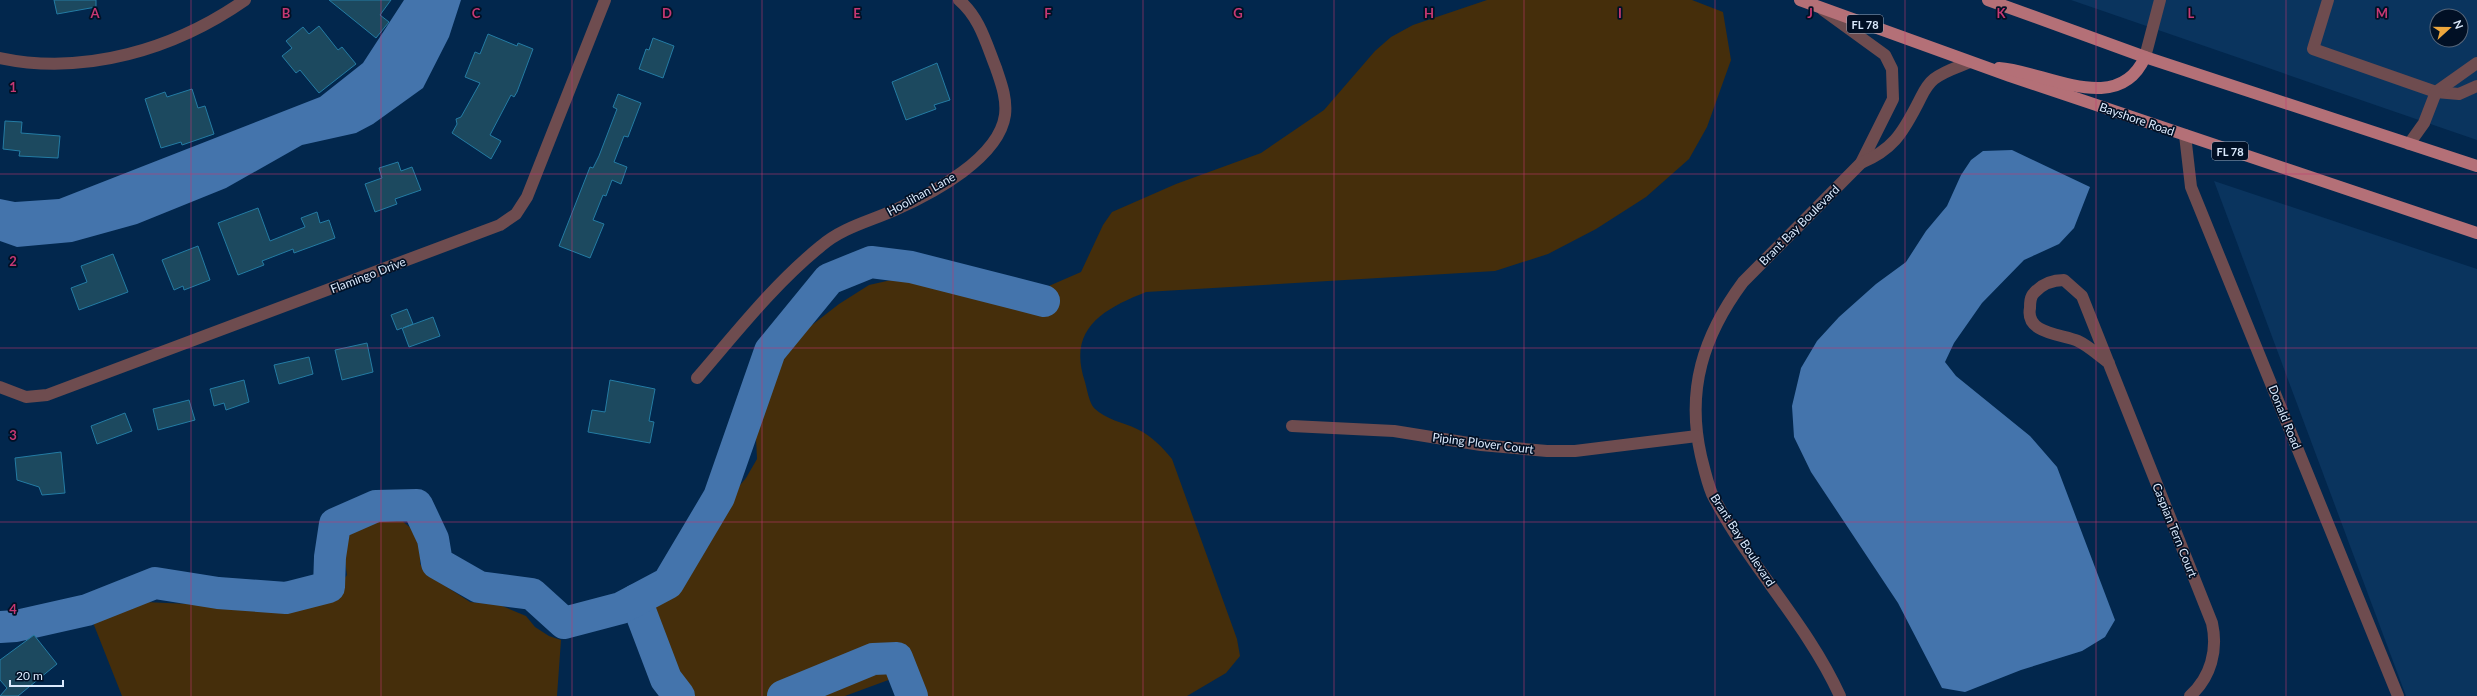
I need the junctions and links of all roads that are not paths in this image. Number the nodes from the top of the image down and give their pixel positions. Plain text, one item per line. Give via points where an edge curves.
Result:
1 (245, 0) edge
2 (605, 0) edge
3 (959, 0) edge
4 (1800, 0) edge
5 (1988, 0) edge
6 (2160, 0) edge
7 (2328, 0) edge
8 (1820, 8) junction
9 (2145, 57) junction
10 (0, 58) edge
11 (1970, 62) junction
12 (2477, 63) edge
13 (1984, 67) junction
14 (2477, 86) edge
15 (2436, 92) junction
16 (2185, 135) junction
17 (2409, 144) junction
18 (1861, 163) junction
19 (2477, 166) edge
20 (2477, 233) edge
21 (2109, 363) junction
22 (697, 378) dead end
23 (0, 387) edge
24 (1292, 426) dead end
25 (1697, 436) junction
26 (1840, 696) edge
27 (2190, 696) edge
28 (2398, 696) edge

1 - 10 street via 209,23 174,40 116,56 77,63 35,63
2 - 23 street, Flamingo Drive via 528,198 516,214 500,226 48,395 26,398
3 - 22 street, Hoolihan Lane via 969,8 980,24 1004,92 1005,115 999,132 988,150 950,180 897,209 840,233 821,245 770,294
4 - 8 main road, Bayshore Road / FL 78
5 - 9 main road
6 - 9 street
7 - 15 street via 2313,49
8 - 11 main road, Bayshore Road / FL 78
8 - 18 street, Brant Bay Boulevard via 1885,55 1892,69 1893,99
9 - 13 main road via 2139,70 2131,78 2116,85 2096,89 2072,86 2018,69
9 - 17 main road
11 - 13 main road, Bayshore Road / FL 78
11 - 18 street, Brant Bay Boulevard via 1934,79 1926,87 1903,131 1891,146 1878,156
12 - 15 street
13 - 16 main road, Bayshore Road / FL 78
14 - 15 street via 2459,94
15 - 17 street via 2424,123
16 - 20 main road, Bayshore Road / FL 78
16 - 28 street, Donald Road via 2191,187
17 - 19 main road
18 - 25 street, Brant Bay Boulevard via 1742,282 1730,299 1702,356 1696,395
21 - 21 street, Caspian Tern Court via 2078,342 2040,330 2029,311 2032,295 2042,285 2064,280 2082,296
21 - 27 street, Caspian Tern Court via 2212,623 2215,652 2211,666 2196,691
24 - 25 street, Piping Plover Court via 1394,431 1481,445 1547,451 1575,451
25 - 26 street, Brant Bay Boulevard via 1712,492 1728,521 1819,654

